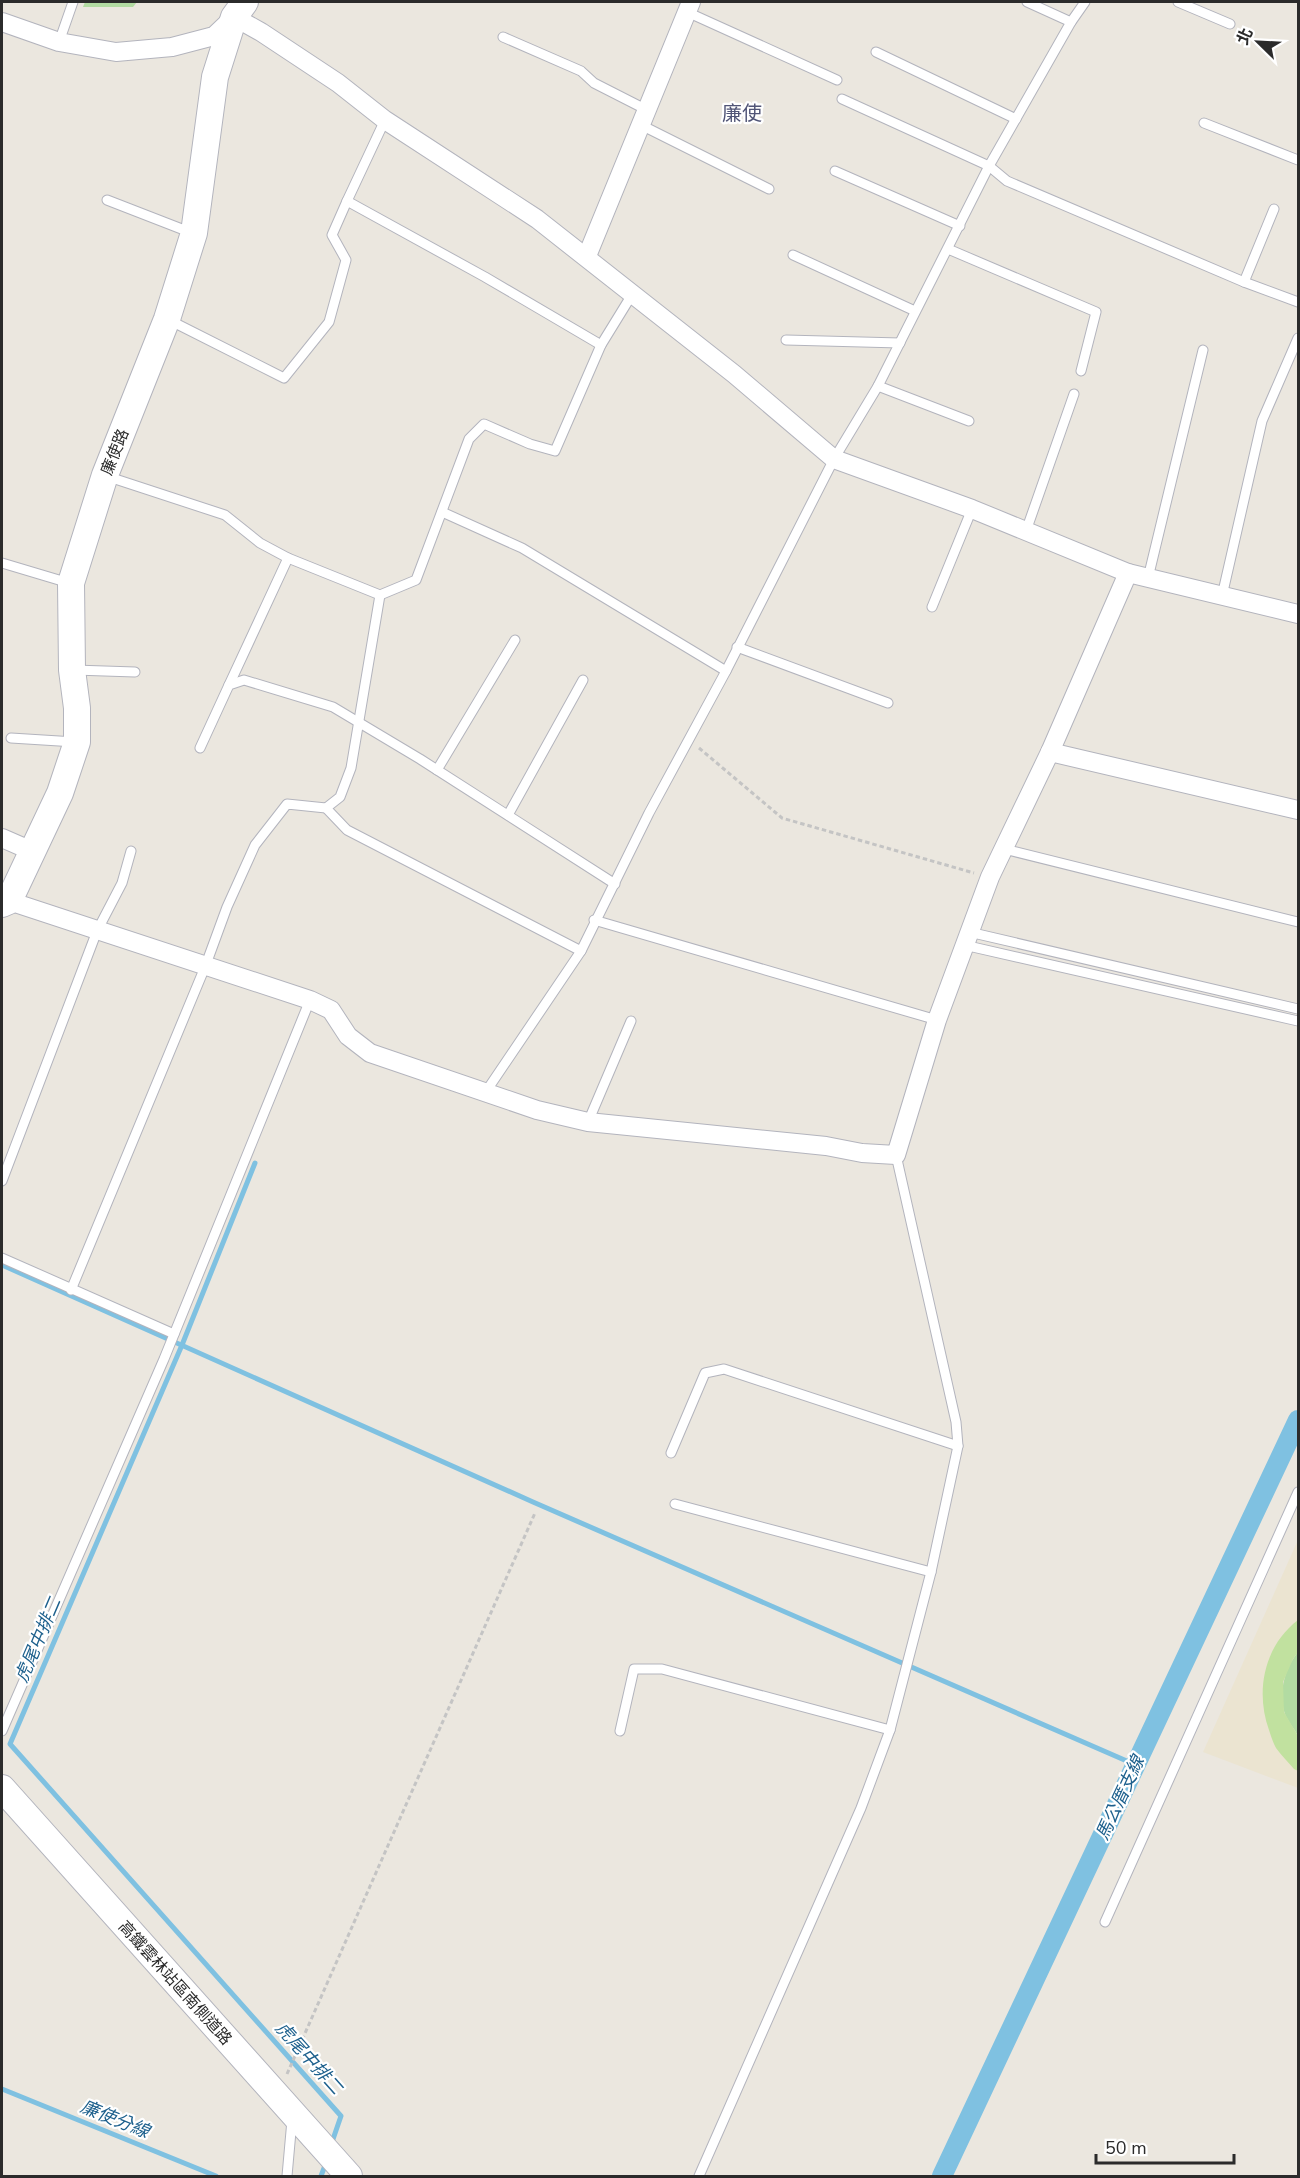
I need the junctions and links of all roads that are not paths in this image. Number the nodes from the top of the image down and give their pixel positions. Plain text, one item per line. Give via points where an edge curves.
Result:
1 (73, 2) edge
2 (1027, 2) edge
3 (1085, 2) edge
4 (1178, 2) edge
5 (689, 7) edge
6 (240, 9) edge
7 (2, 22) edge
8 (1071, 22) junction
9 (1230, 24) dead end
10 (503, 37) dead end
11 (59, 42) junction
12 (876, 52) dead end
13 (837, 80) dead end
14 (842, 99) dead end
15 (644, 117) junction
16 (1016, 119) junction
17 (385, 120) junction
18 (1204, 123) dead end
19 (1299, 160) edge
20 (989, 166) junction
21 (835, 171) dead end
22 (769, 189) dead end
23 (107, 200) dead end
24 (347, 201) junction
25 (1274, 209) dead end
26 (960, 226) junction
27 (195, 233) junction
28 (948, 249) junction
29 (793, 255) dead end
30 (587, 256) junction
31 (1244, 282) junction
32 (633, 293) junction
33 (1299, 302) edge
34 (915, 311) junction
35 (167, 319) junction
36 (1299, 338) edge
37 (786, 340) dead end
38 (900, 343) junction
39 (601, 345) junction
40 (1203, 350) dead end
41 (1081, 371) dead end
42 (878, 386) junction
43 (1074, 394) dead end
44 (969, 421) dead end
45 (834, 459) junction
46 (105, 476) junction
47 (972, 509) junction
48 (442, 512) junction
49 (1026, 531) junction
50 (288, 558) junction
51 (2, 563) edge
52 (1128, 573) junction
53 (1148, 578) junction
54 (71, 583) junction
55 (380, 596) junction
56 (1221, 596) junction
57 (932, 607) dead end
58 (1299, 614) edge
59 (515, 640) dead end
60 (737, 647) junction
61 (72, 670) junction
62 (726, 671) junction
63 (135, 672) dead end
64 (583, 680) dead end
65 (229, 685) junction
66 (888, 703) dead end
67 (360, 722) junction
68 (11, 738) dead end
69 (77, 742) junction
70 (200, 748) dead end
71 (1050, 752) junction
72 (437, 770) junction
73 (326, 808) junction
74 (1299, 810) edge
75 (508, 815) junction
76 (2, 838) edge
77 (1004, 849) junction
78 (130, 851) dead end
79 (34, 852) junction
80 (615, 884) junction
81 (5, 903) edge
82 (594, 920) junction
83 (1299, 922) edge
84 (98, 931) junction
85 (967, 939) junction
86 (580, 951) junction
87 (205, 967) junction
88 (310, 1000) junction
89 (1299, 1009) edge
90 (937, 1020) junction
91 (631, 1021) dead end
92 (1299, 1021) edge
93 (485, 1093) junction
94 (588, 1122) junction
95 (896, 1155) junction
96 (2, 1181) edge
97 (2, 1258) edge
98 (71, 1290) junction
99 (174, 1334) junction
100 (958, 1446) junction
101 (671, 1453) dead end
102 (1299, 1492) edge
103 (675, 1504) dead end
104 (931, 1572) junction
105 (890, 1730) junction
106 (2, 1731) edge
107 (620, 1731) dead end
108 (2, 1788) edge
109 (1105, 1922) dead end
110 (284, 2105) junction
111 (336, 2163) edge
112 (287, 2176) edge
113 (699, 2176) edge

1 - 11 lane
2 - 8 lane
3 - 8 lane
4 - 9 lane
5 - 13 lane
5 - 15 street
6 - 11 street via 214,36 172,47 116,52
6 - 17 street via 261,32
6 - 27 street, 廉使路 via 215,77
7 - 11 street
8 - 16 lane
10 - 15 lane via 581,71
12 - 16 lane
14 - 20 lane
15 - 22 lane
15 - 30 street
16 - 20 lane
17 - 24 lane
17 - 30 street
18 - 19 lane
20 - 26 lane
20 - 31 lane via 1007,181
21 - 26 lane
23 - 27 lane
24 - 35 lane via 333,235 346,260 329,322 284,378
24 - 39 lane
25 - 31 lane
26 - 28 lane
27 - 35 street, 廉使路
28 - 34 lane
28 - 41 lane via 1096,312
29 - 34 lane
30 - 32 street
31 - 33 lane
32 - 39 lane
32 - 45 street
34 - 38 lane
35 - 46 street, 廉使路
36 - 56 lane via 1262,421
37 - 38 lane
38 - 42 lane
39 - 48 lane via 555,451 484,424 469,439
40 - 53 lane
42 - 44 lane
42 - 45 lane
43 - 49 lane
45 - 47 street
45 - 60 lane
46 - 50 lane via 225,515
46 - 54 street, 廉使路
47 - 49 street
47 - 57 lane
48 - 55 lane via 416,580
48 - 62 lane via 522,548
49 - 52 street
50 - 55 lane
50 - 65 lane
51 - 54 lane
52 - 53 street
52 - 71 street
53 - 56 street
54 - 61 street, 廉使路
55 - 67 lane
56 - 58 street
59 - 72 lane
60 - 62 lane
60 - 66 lane
61 - 63 lane
61 - 69 street, 廉使路
62 - 80 lane
64 - 75 lane
65 - 67 lane via 244,680 333,707
65 - 70 lane
67 - 72 lane
67 - 73 lane via 351,768 340,797
68 - 69 lane
69 - 79 street, 廉使路
71 - 74 street
71 - 77 street
72 - 75 lane
73 - 86 lane via 346,830
73 - 87 lane via 287,804 255,845
75 - 80 lane
76 - 79 street
77 - 83 lane
77 - 85 street
78 - 84 lane via 122,883
79 - 81 street, 廉使路
80 - 82 lane
81 - 84 street
82 - 86 lane
82 - 90 lane
84 - 87 street
84 - 96 lane
85 - 89 lane
85 - 90 street
85 - 92 lane
86 - 93 lane
87 - 88 street
87 - 98 lane
88 - 93 street via 332,1010 348,1036 370,1053
88 - 99 lane
90 - 95 street
91 - 94 lane
93 - 94 street
94 - 95 street
95 - 100 lane via 956,1422
97 - 98 lane
98 - 99 lane
99 - 106 lane
100 - 101 lane via 724,1369 705,1372
100 - 104 lane
102 - 109 lane
103 - 104 lane
104 - 105 lane
105 - 107 lane via 662,1669 634,1669
105 - 113 lane via 861,1808
108 - 110 street, 高鐵雲林站區南側道路
110 - 111 street, 高鐵雲林站區南側道路
110 - 112 lane

